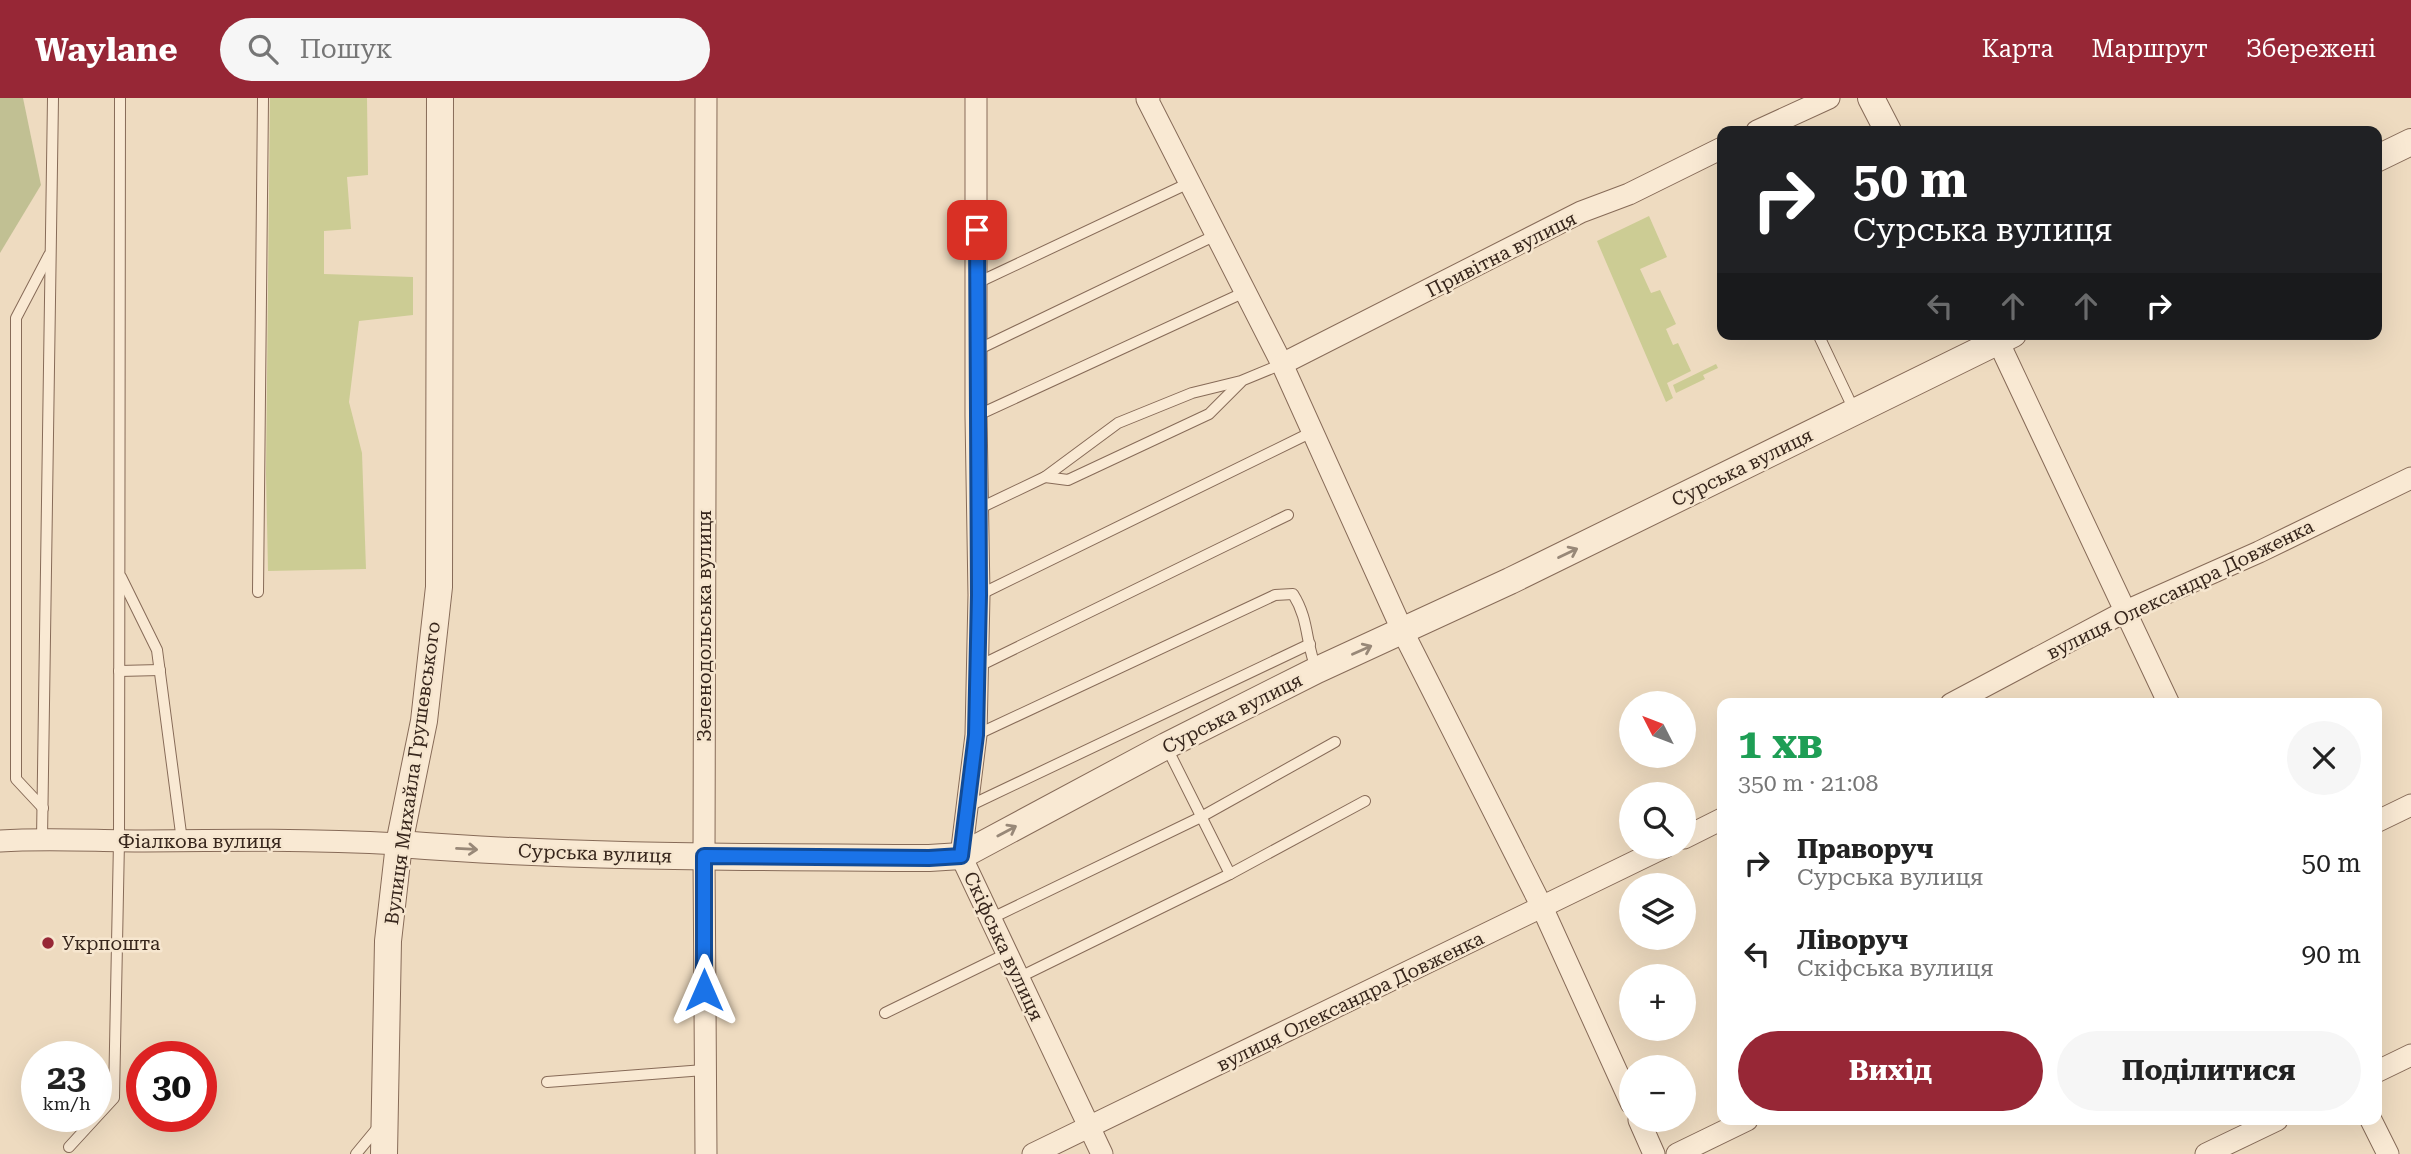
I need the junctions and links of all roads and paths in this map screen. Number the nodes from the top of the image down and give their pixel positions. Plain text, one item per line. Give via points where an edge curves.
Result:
1 (53, 98) edge
2 (120, 98) edge
3 (263, 98) edge
4 (440, 98) edge
5 (706, 98) edge
6 (976, 98) edge
7 (1829, 98) edge
8 (1871, 98) edge
9 (1148, 99) edge
10 (1768, 126) edge
11 (1885, 126) edge
12 (2411, 142) edge
13 (1717, 150) edge
14 (2382, 156) edge
15 (1189, 183) junction
16 (1216, 235) junction
17 (50, 252) junction
18 (977, 283) junction
19 (1245, 292) junction
20 (1821, 340) edge
21 (1996, 340) edge
22 (2003, 340) edge
23 (977, 350) junction
24 (1282, 364) junction
25 (1241, 380) junction
26 (1855, 412) junction
27 (976, 416) junction
28 (1312, 432) junction
29 (1045, 477) junction
30 (2411, 478) edge
31 (978, 509) junction
32 (1288, 515) dead end
33 (120, 573) junction
34 (258, 592) dead end
35 (979, 595) junction
36 (2126, 611) junction
37 (1403, 632) junction
38 (1310, 644) junction
39 (977, 667) junction
40 (160, 670) junction
41 (1317, 670) junction
42 (120, 671) junction
43 (1962, 698) edge
44 (2166, 698) edge
45 (976, 735) junction
46 (1335, 742) dead end
47 (1166, 746) junction
48 (1366, 801) dead end
49 (969, 806) junction
50 (2411, 806) edge
51 (43, 808) junction
52 (1200, 817) junction
53 (2382, 819) edge
54 (1717, 822) edge
55 (1696, 832) edge
56 (42, 839) junction
57 (0, 841) edge
58 (119, 841) junction
59 (182, 841) junction
60 (399, 844) junction
61 (704, 856) junction
62 (961, 856) junction
63 (1640, 859) edge
64 (1230, 874) junction
65 (1542, 907) junction
66 (992, 918) junction
67 (1008, 953) junction
68 (1020, 977) junction
69 (885, 1013) dead end
70 (2411, 1055) edge
71 (2382, 1069) edge
72 (704, 1070) junction
73 (1619, 1077) edge
74 (547, 1082) dead end
75 (384, 1120) junction
76 (1737, 1125) edge
77 (2267, 1125) edge
78 (2374, 1125) edge
79 (1089, 1128) junction
80 (1644, 1132) edge
81 (69, 1147) dead end
82 (356, 1154) edge
83 (384, 1154) edge
84 (706, 1154) edge
85 (1033, 1154) edge
86 (1102, 1154) edge
87 (1654, 1154) edge
88 (1677, 1154) edge
89 (2206, 1154) edge
90 (2388, 1154) edge

1 - 17 lane
2 - 33 lane
3 - 34 lane
4 - 60 street, Вулиця Михайла Грушевського via 439,587 424,721
5 - 61 street, Зеленодольська вулиця
6 - 18 street, Скіфська вулиця
7 - 10 street
8 - 11 street
9 - 15 street
12 - 14 street
13 - 24 street, Привітна вулиця via 1581,212
15 - 16 street
15 - 18 lane
16 - 19 street
16 - 23 lane
17 - 51 lane
17 - 51 lane via 16,318 16,779
18 - 23 street, Скіфська вулиця
19 - 24 street
19 - 27 lane
20 - 26 lane
21 - 26 street, Сурська вулиця
22 - 36 street
23 - 27 street, Скіфська вулиця
24 - 25 lane
24 - 28 street
25 - 29 lane via 1192,393 1118,424
25 - 29 lane via 1209,414 1068,480
37 -> 26 street, Сурська вулиця
27 - 31 street, Скіфська вулиця
28 - 35 lane
28 - 37 street
29 - 31 lane
30 - 36 street, вулиця Олександра Довженка
31 - 35 street, Скіфська вулиця
32 - 39 lane
33 - 40 lane via 157,650
33 - 42 lane
35 - 39 street, Скіфська вулиця
36 - 43 street, вулиця Олександра Довженка
36 - 44 street
41 -> 37 street, Сурська вулиця
37 - 65 street
38 - 41 lane
38 - 45 lane via 1302,608 1293,594 1275,595
38 - 49 lane
39 - 45 street, Скіфська вулиця
40 - 42 lane
40 - 59 lane
41 - 47 street, Сурська вулиця
42 - 58 lane
45 - 49 street, Скіфська вулиця
46 - 52 lane
47 - 52 lane
62 -> 47 street, Сурська вулиця
48 - 64 lane
49 - 62 street, Скіфська вулиця
50 - 53 street
51 - 56 lane
52 - 64 lane
52 - 66 lane
54 - 55 street
56 - 57 street, Фіалкова вулиця
56 - 58 street, Фіалкова вулиця
58 - 59 street, Фіалкова вулиця
58 - 81 lane via 114,1098
59 - 60 street, Фіалкова вулиця
60 -> 61 street, Сурська вулиця
60 - 75 street, Вулиця Михайла Грушевського via 388,942
61 - 62 street, Сурська вулиця
61 - 72 street, Зеленодольська вулиця
62 - 66 street, Скіфська вулиця
63 - 65 street, вулиця Олександра Довженка
64 - 68 lane
65 - 73 street
65 - 79 street, вулиця Олександра Довженка
66 - 67 street, Скіфська вулиця
67 - 68 street, Скіфська вулиця
67 - 69 lane
68 - 79 street, Скіфська вулиця
70 - 71 street
72 - 74 lane
72 - 84 street, Зеленодольська вулиця
75 - 82 lane
75 - 83 street, Вулиця Михайла Грушевського
76 - 88 street
77 - 89 street
78 - 90 street
79 - 85 street, вулиця Олександра Довженка
79 - 86 street, Скіфська вулиця
80 - 87 street

